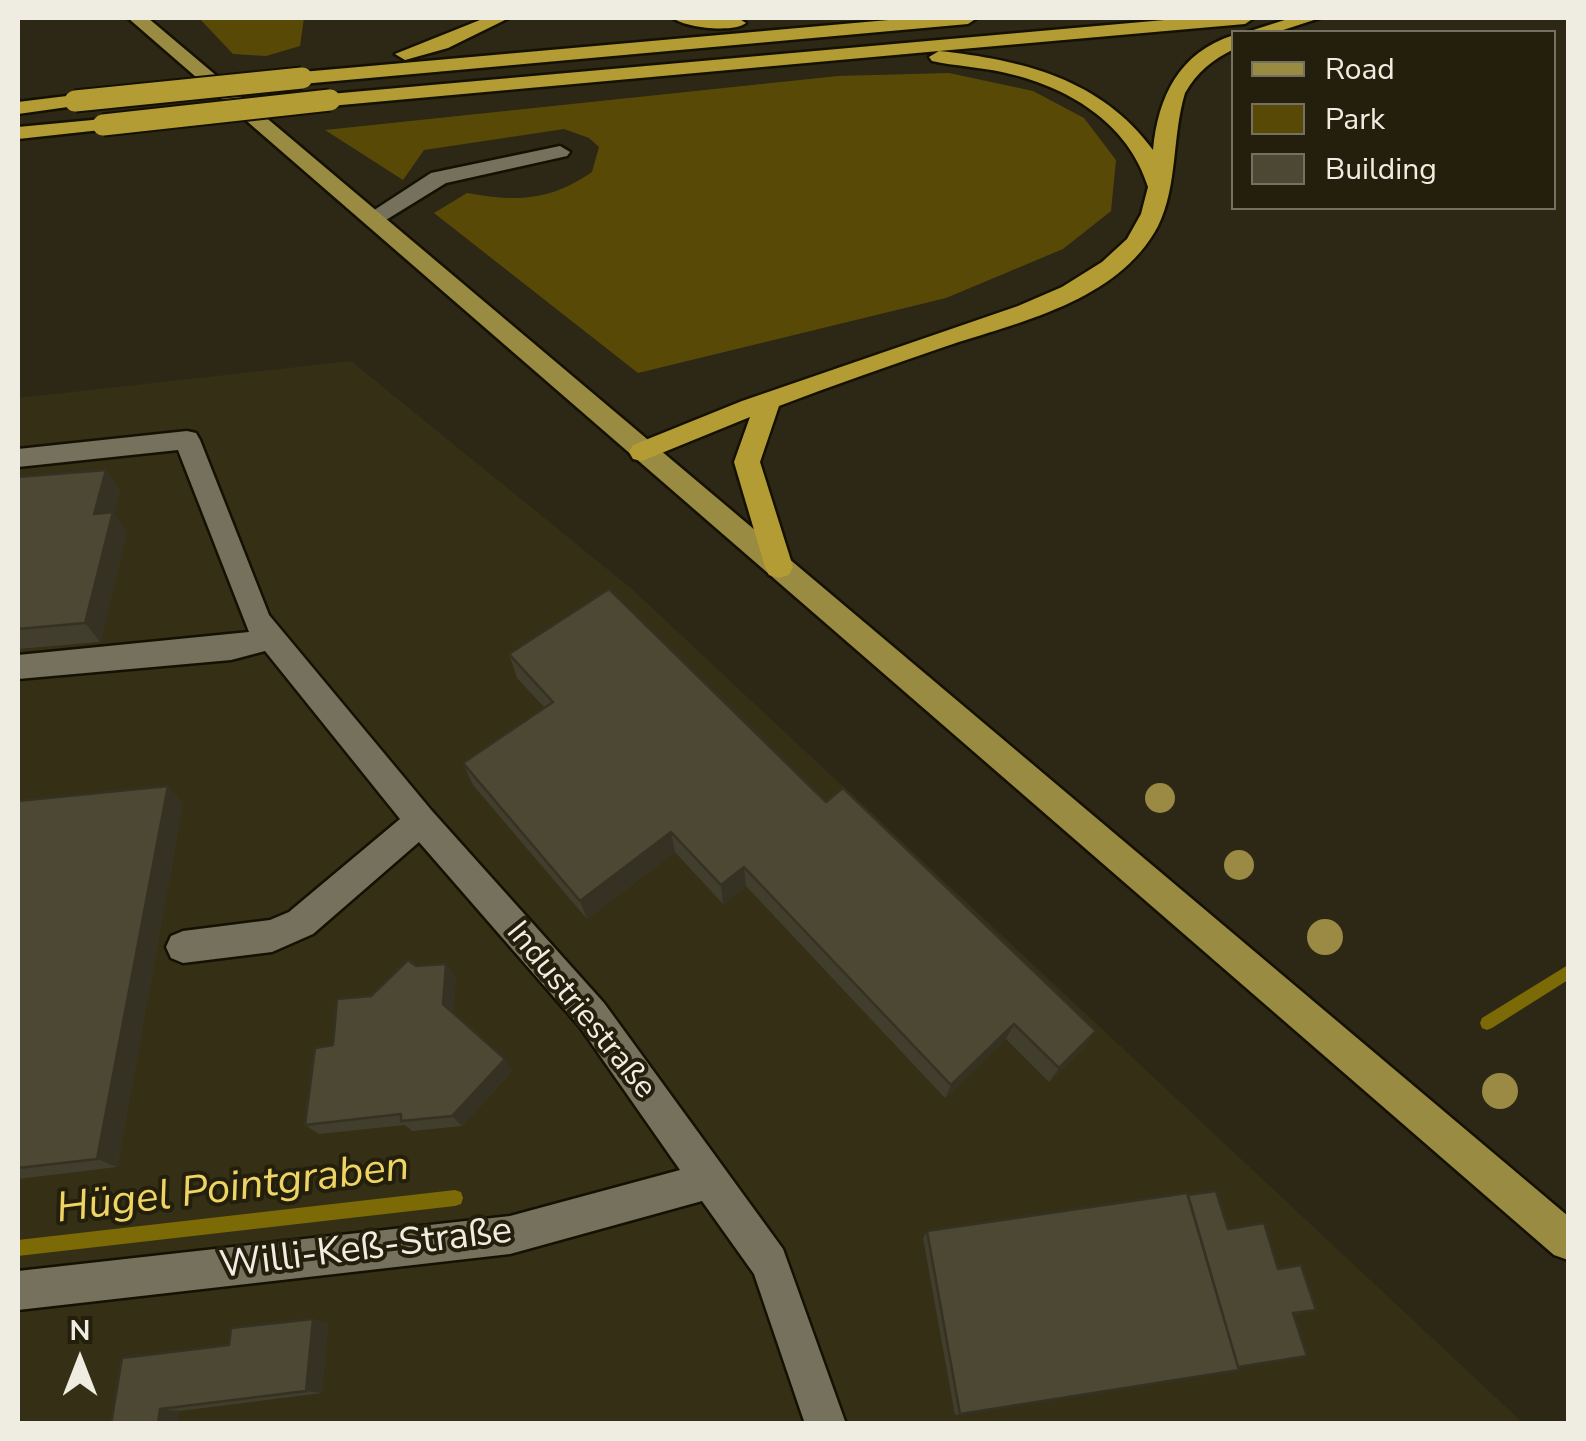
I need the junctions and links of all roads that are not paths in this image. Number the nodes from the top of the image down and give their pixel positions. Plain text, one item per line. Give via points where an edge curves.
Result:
1 (137, 18) edge
2 (500, 18) edge
3 (682, 18) edge
4 (968, 18) edge
5 (1245, 18) edge
6 (1311, 18) edge
7 (880, 25) junction
8 (1265, 30) edge
9 (1231, 42) edge
10 (841, 53) junction
11 (302, 78) junction
12 (18, 108) edge
13 (18, 134) edge
14 (560, 152) dead end
15 (1157, 183) junction
16 (373, 218) junction
17 (768, 402) junction
18 (642, 452) junction
19 (18, 458) edge
20 (779, 567) junction
21 (270, 638) junction
22 (18, 667) edge
23 (421, 821) junction
24 (183, 947) dead end
25 (708, 1181) junction
26 (1568, 1241) edge
27 (18, 1292) edge
28 (826, 1424) edge

1 - 16 main road
2 - 11 highway via 441,44
3 - 7 highway
4 - 7 highway
5 - 10 highway
6 - 8 highway
7 - 11 highway
9 - 15 highway via 1210,51 1172,91
10 - 13 highway, bridge
10 - 15 highway via 972,60 1047,78 1122,120
11 - 12 highway, bridge
14 - 16 street via 438,178
15 - 17 highway via 1152,213 1136,243 1078,287
16 - 18 main road
17 - 18 highway
17 - 20 highway via 748,462
18 - 20 main road
19 - 21 street, Industriestraße via 188,440
20 - 26 main road
21 - 22 street via 231,648
21 - 23 street, Industriestraße
23 - 24 street via 301,923 272,936
23 - 25 street, Industriestraße via 592,1016
25 - 27 street, Willi-Keß-Straße via 510,1235
25 - 28 street, Industriestraße via 770,1263

